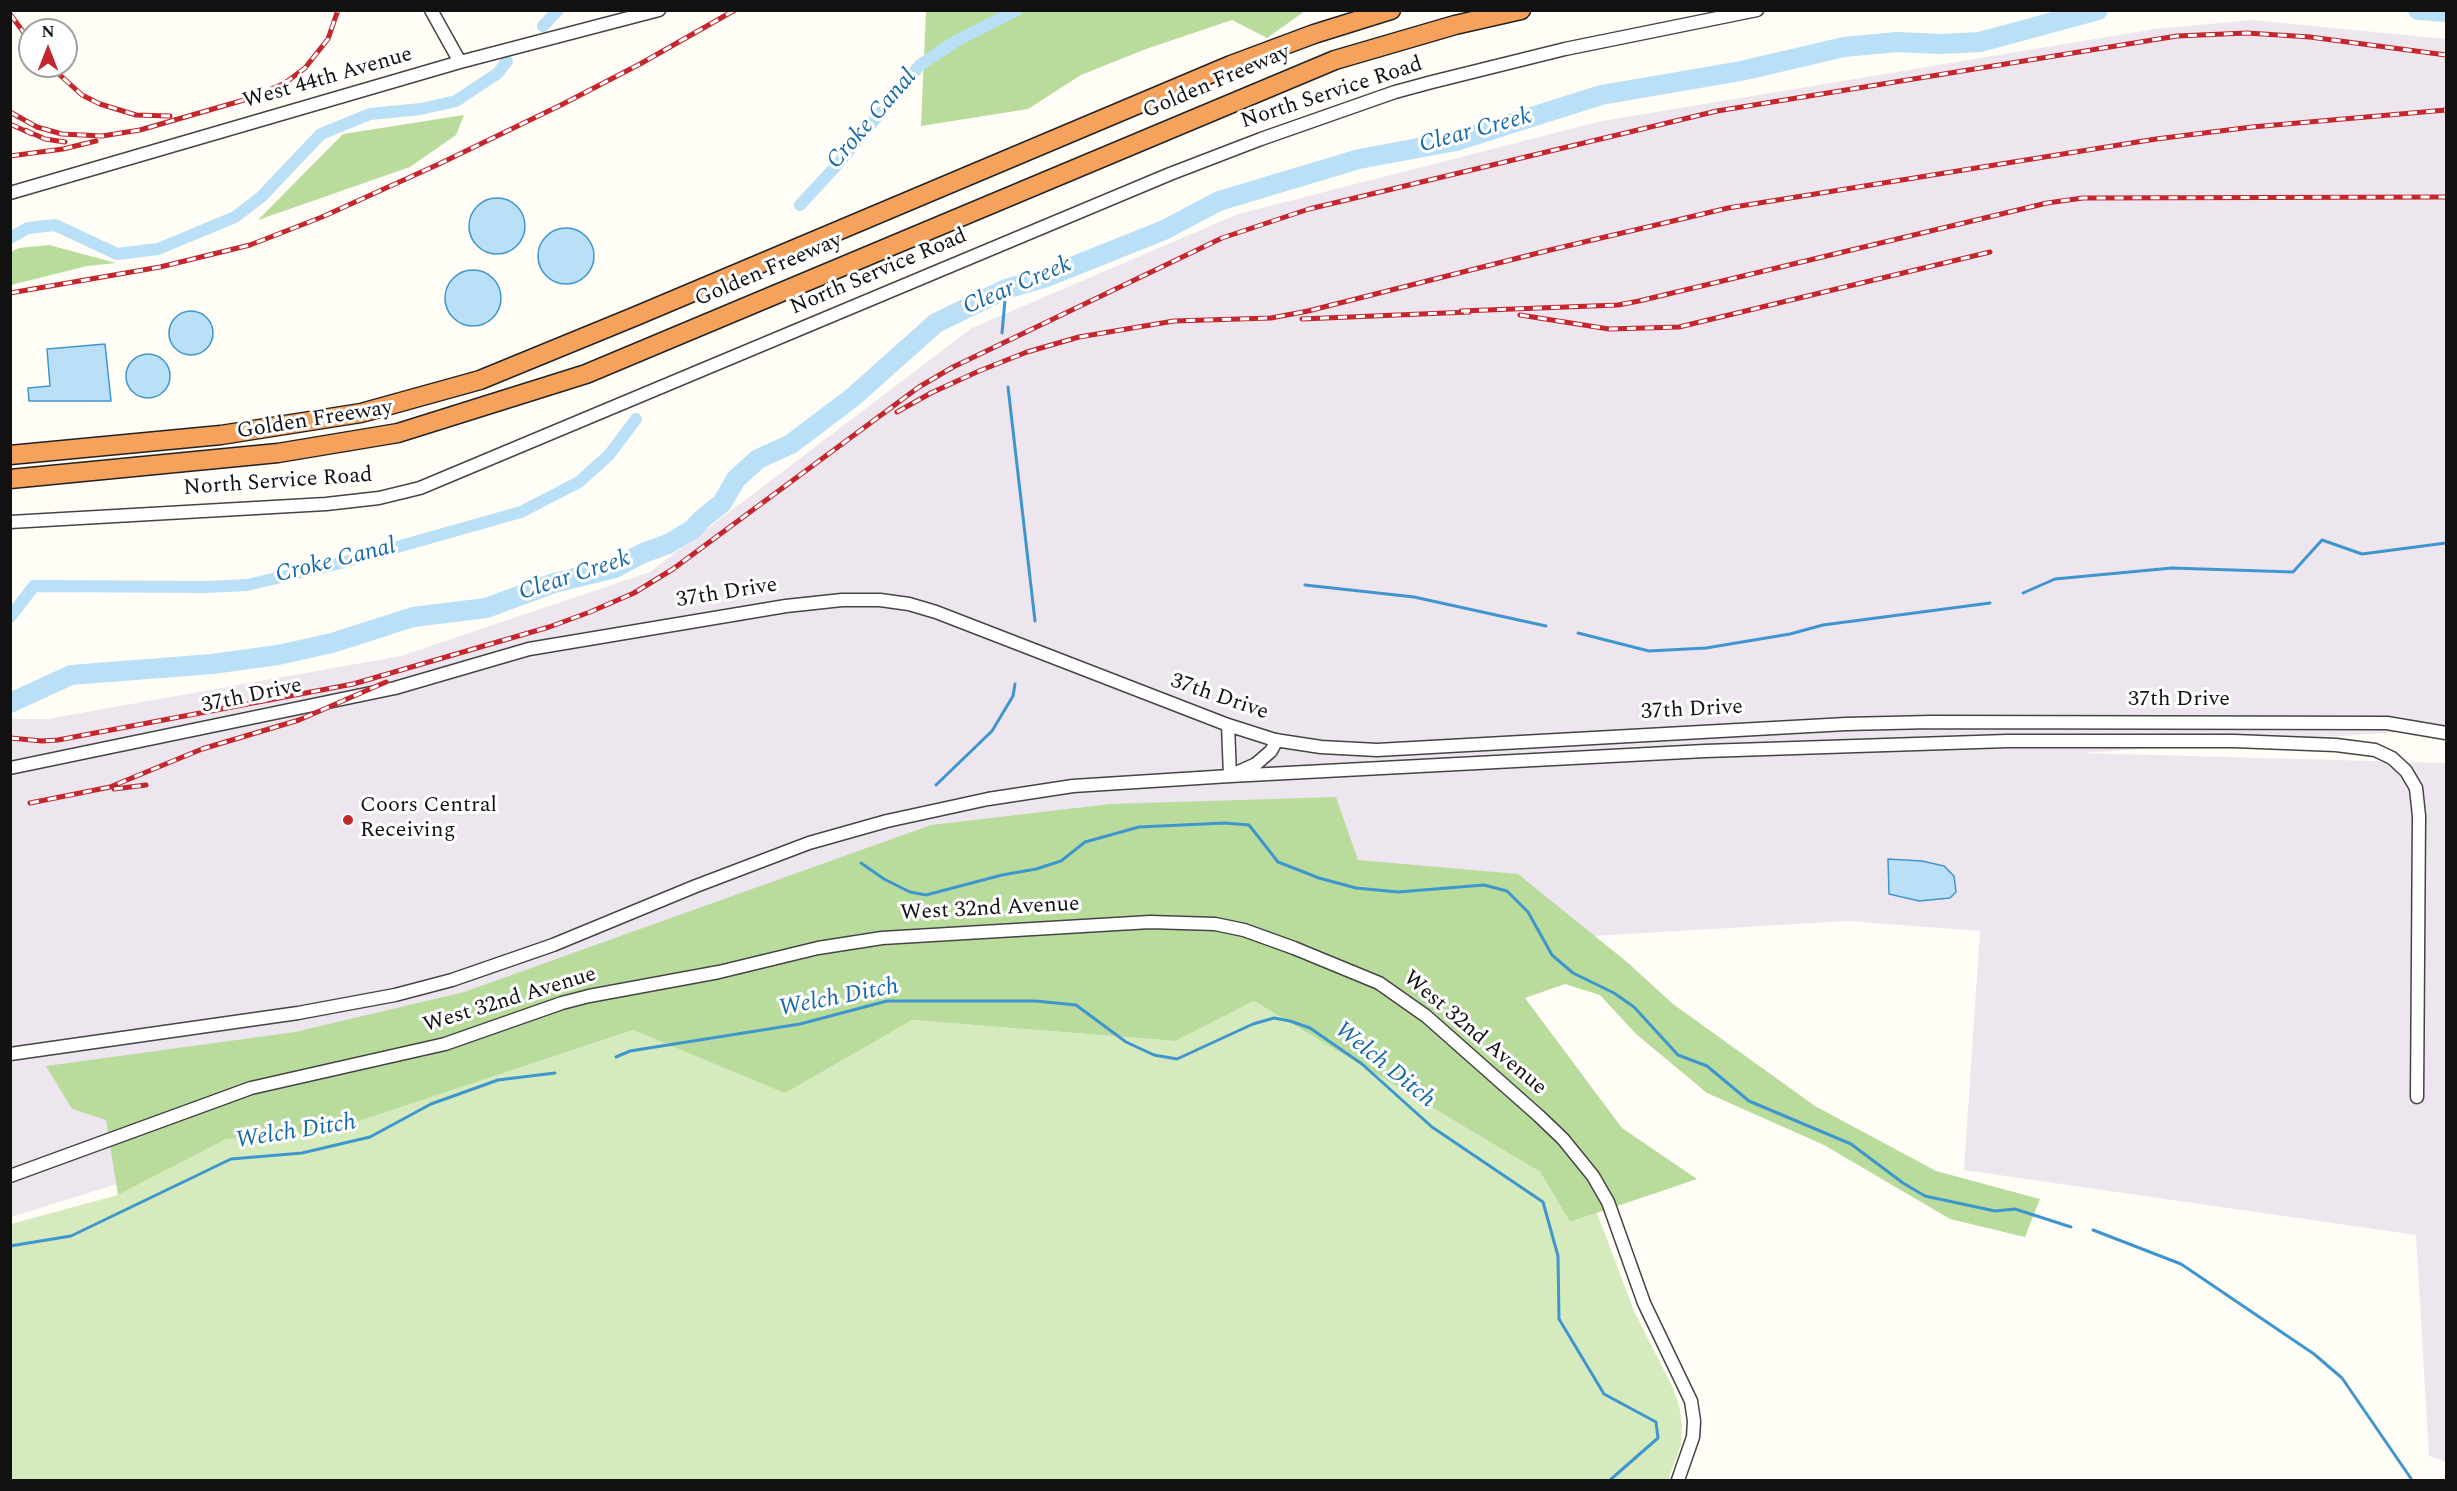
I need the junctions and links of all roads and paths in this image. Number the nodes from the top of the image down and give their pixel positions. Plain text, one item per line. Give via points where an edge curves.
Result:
1 (431, 10) edge
2 (659, 10) edge
3 (1391, 10) edge
4 (1521, 10) edge
5 (1757, 10) edge
6 (460, 62) junction
7 (10, 193) edge
8 (10, 455) edge
9 (10, 479) edge
10 (10, 522) edge
11 (1228, 725) junction
12 (2446, 733) edge
13 (1277, 740) junction
14 (10, 768) edge
15 (1230, 776) junction
16 (10, 1054) edge
17 (2417, 1097) dead end
18 (10, 1176) edge
19 (1678, 1480) edge

1 - 6 street
2 - 6 street, West 44th Avenue
3 - 8 highway, Golden Freeway via 1231,65 480,380 361,413 221,435
4 - 9 highway, Golden Freeway via 1335,60 586,374 398,433 278,453
5 - 10 street, North Service Road via 1565,49 1395,92 1261,138 420,488 326,504
6 - 7 street, West 44th Avenue
11 - 13 street, 37th Drive
11 - 14 street, 37th Drive via 936,612 880,600 842,600 529,649 384,690
11 - 15 street
12 - 13 street, 37th Drive via 2387,723 1931,722 1377,750
13 - 15 street via 1256,764
15 - 16 street via 1073,786 887,821 809,843 553,945 452,980 298,1013
15 - 17 street via 1705,751 2007,741 2234,741 2375,750 2406,771 2415,788 2418,807
18 - 19 street, West 32nd Avenue via 250,1088 445,1044 589,996 719,972 818,948 882,938 1126,923 1215,924 1244,930 1379,983 1426,1016 1563,1139 1608,1202 1641,1296 1691,1401 1693,1437

